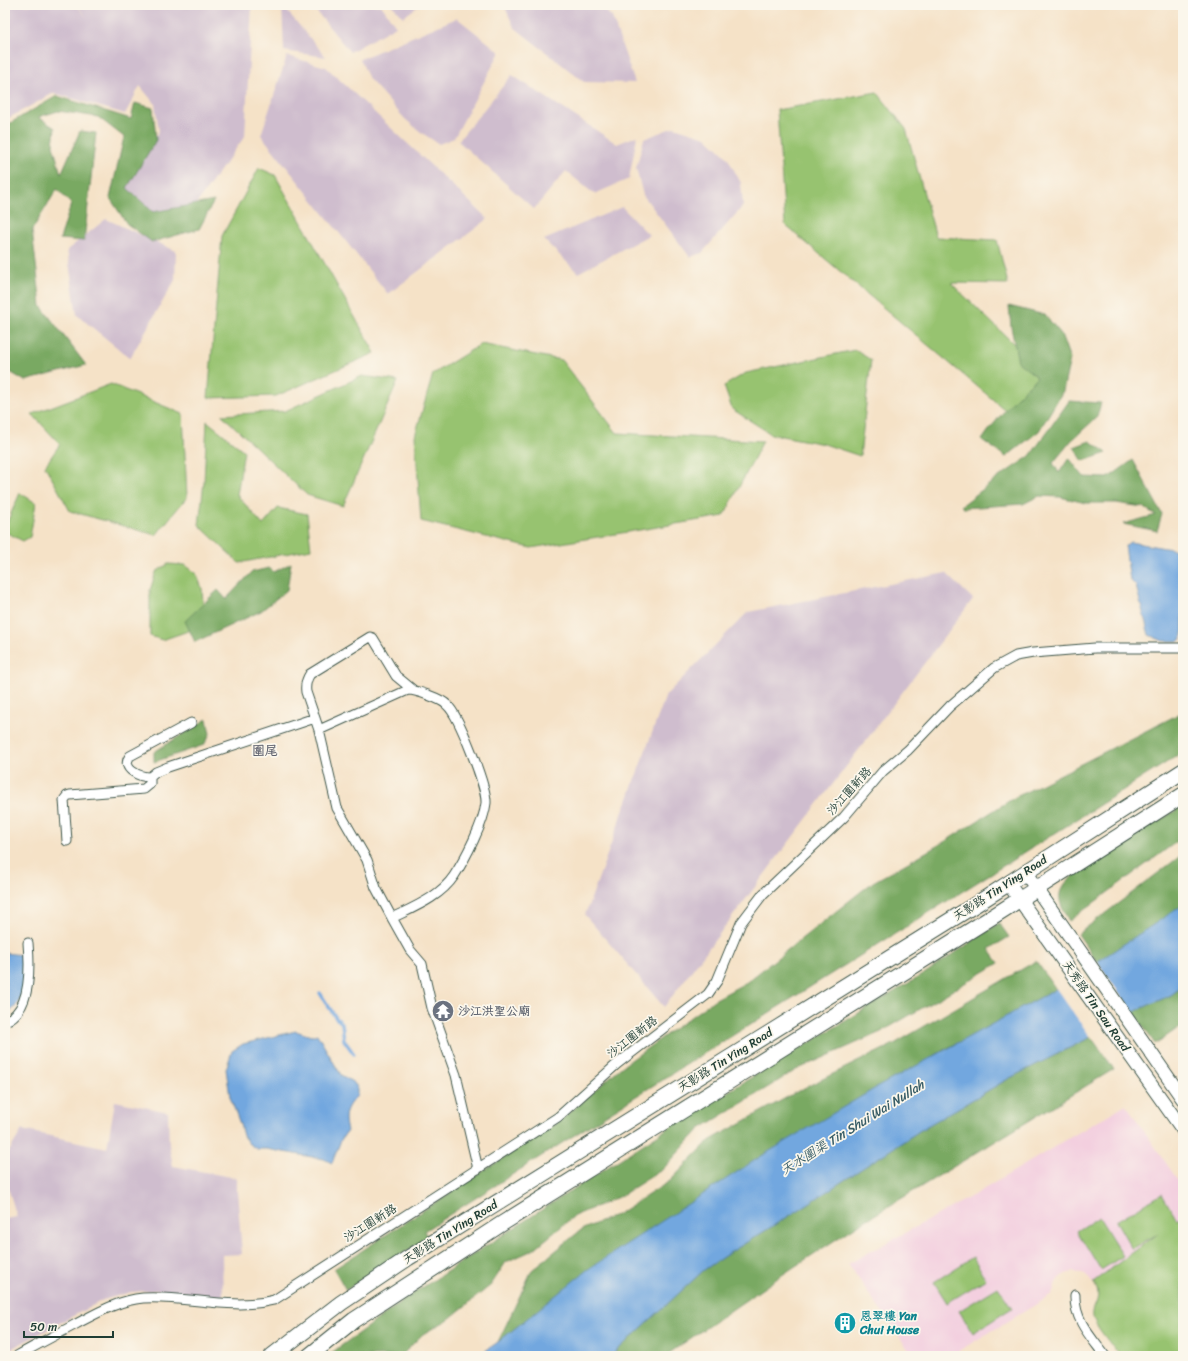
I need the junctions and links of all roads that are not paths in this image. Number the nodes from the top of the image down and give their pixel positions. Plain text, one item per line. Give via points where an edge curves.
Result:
1 (1183, 648) edge
2 (412, 690) junction
3 (315, 718) junction
4 (191, 723) dead end
5 (319, 730) junction
6 (1183, 771) edge
7 (150, 777) junction
8 (1183, 795) edge
9 (67, 841) dead end
10 (1025, 872) junction
11 (1008, 883) junction
12 (1036, 889) junction
13 (1020, 899) junction
14 (392, 918) junction
15 (28, 943) dead end
16 (5, 1021) edge
17 (1183, 1099) edge
18 (1183, 1130) edge
19 (478, 1169) junction
20 (1075, 1295) dead end
21 (17, 1356) edge
22 (272, 1356) edge
23 (309, 1356) edge
24 (1105, 1356) edge

1 - 19 street, 沙江圍新路 via 1095,648 1033,653 1016,656 994,668 950,706 908,750 883,771 844,817 763,894 741,923 717,981 708,994 617,1064 558,1117
2 - 3 street via 396,676 370,637 310,674 305,686
2 - 5 street via 402,692
2 - 14 street via 446,703 452,711 464,733 486,803 473,840 454,876 437,894
3 - 5 street
3 - 7 street via 168,767
4 - 7 street via 130,756 127,762 132,772 142,777
5 - 14 street via 337,808 367,860 376,888
6 - 10 main road, 天影路 Tin Ying Road
7 - 9 street via 150,784 144,789 67,796 64,800
8 - 12 main road, 天影路 Tin Ying Road
10 - 11 main road, 天影路 Tin Ying Road
10 - 12 street, 天秀路 Tin Sau Road
11 - 13 street, 天秀路 Tin Sau Road
11 - 22 main road, 天影路 Tin Ying Road via 408,1258 341,1303
12 - 13 main road, 天影路 Tin Ying Road
12 - 17 street, 天秀路 Tin Sau Road
13 - 18 street, 天秀路 Tin Sau Road
13 - 23 main road, 天影路 Tin Ying Road via 503,1223 354,1320
14 - 19 street via 410,950 422,964 432,1008 456,1075
15 - 16 street via 30,961 25,998 16,1015
19 - 21 street, 沙江圍新路 via 274,1300 246,1304 159,1297 126,1301 106,1308
20 - 24 street via 1081,1323

